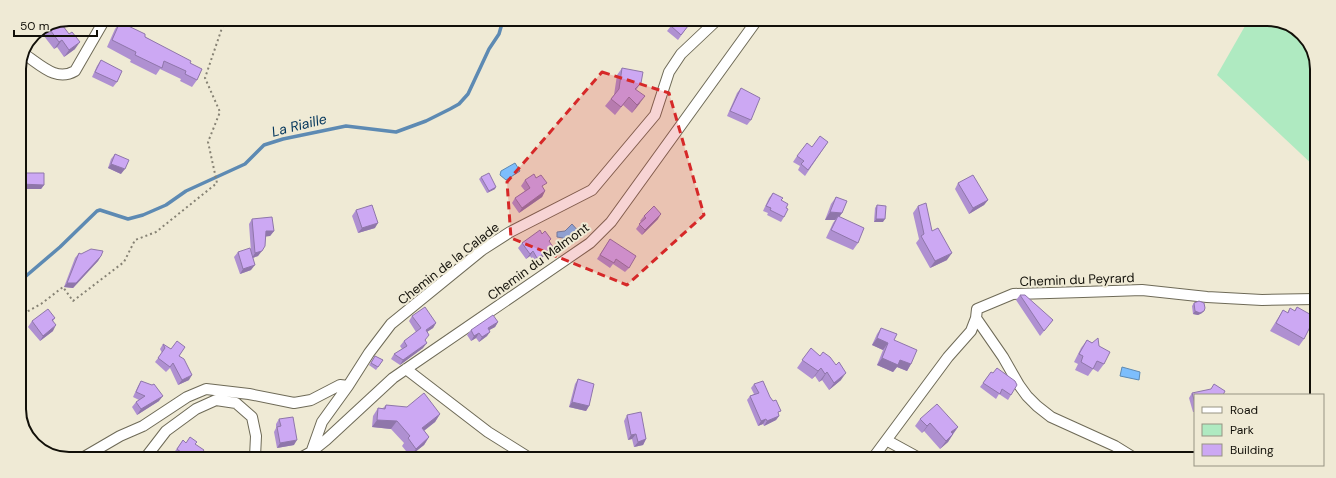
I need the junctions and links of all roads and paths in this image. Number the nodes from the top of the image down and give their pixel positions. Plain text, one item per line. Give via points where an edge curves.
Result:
1 (101, 26) edge
2 (223, 26) edge
3 (711, 26) edge
4 (754, 26) edge
5 (28, 56) edge
6 (1310, 299) edge
7 (26, 312) edge
8 (976, 318) junction
9 (406, 369) junction
10 (348, 386) junction
11 (888, 441) junction
12 (91, 452) edge
13 (150, 452) edge
14 (255, 452) edge
15 (309, 452) edge
16 (311, 452) edge
17 (520, 452) edge
18 (879, 452) edge
19 (908, 452) edge
20 (1125, 452) edge

1 - 5 street via 75,71 68,75 57,75
2 - 7 path via 205,78 220,112 208,142 217,183 156,232 135,240 124,262 74,301 63,287
3 - 10 street, Chemin de la Calade via 681,54 669,72 655,115 592,190 510,232 476,255 391,324
4 - 9 street, Chemin du Malmont via 611,222 590,243
6 - 8 street, Chemin du Peyrard via 1262,300 1142,290 1013,294 977,309
8 - 11 street, Chemin du Peyrard via 971,331 948,357
8 - 20 street via 1019,385 1037,406 1051,417
9 - 16 street, Chemin du Malmont
9 - 17 street via 488,432
10 - 12 street via 340,385 311,400 294,403 206,389 187,397 143,426
10 - 15 street, Chemin de la Calade via 322,422
11 - 18 street, Chemin du Peyrard
11 - 19 street
13 - 14 street via 166,431 196,409 216,400 236,403 252,417 256,436

